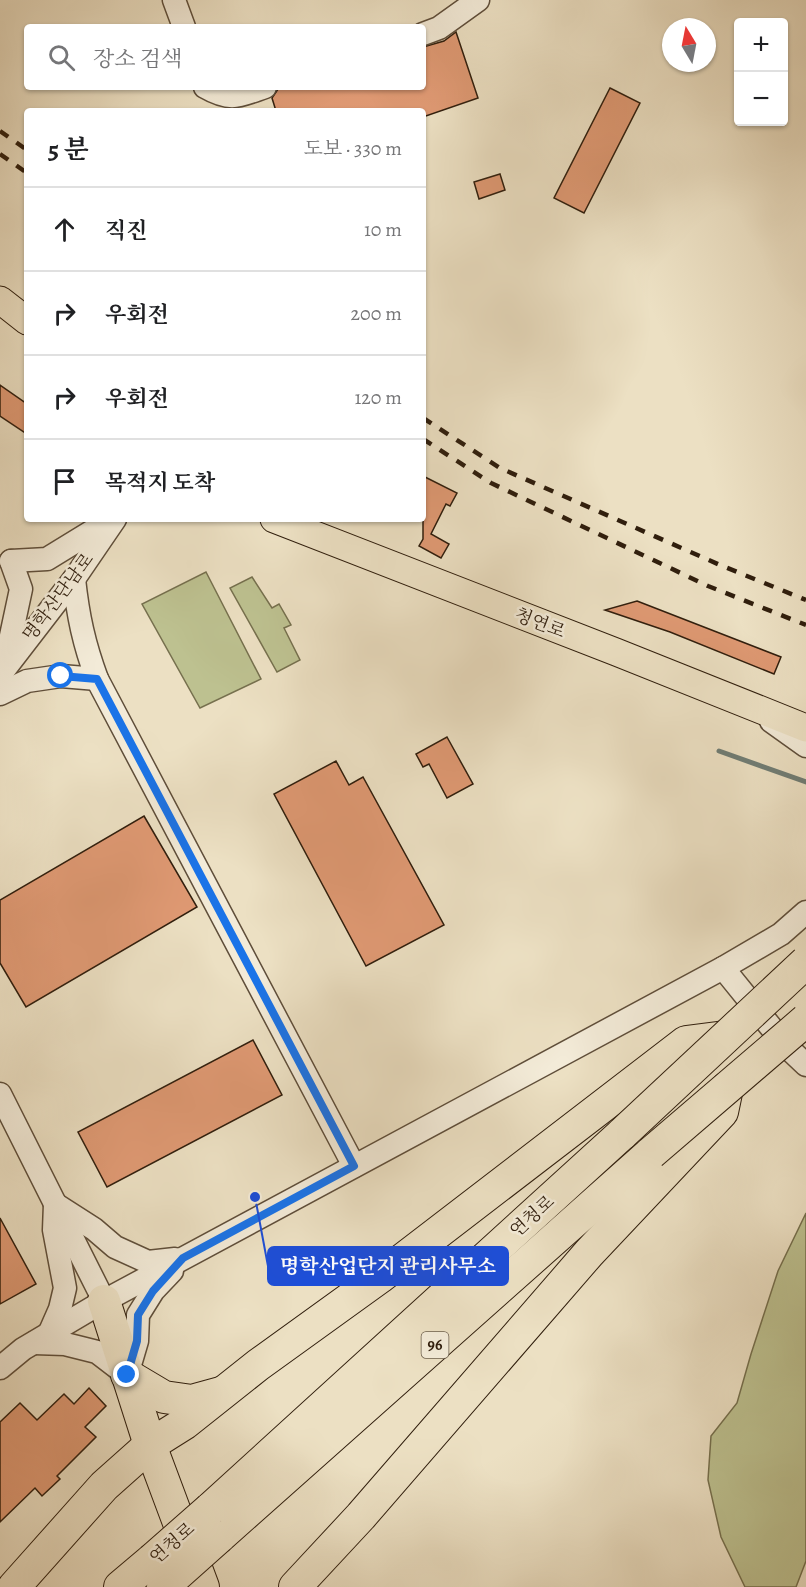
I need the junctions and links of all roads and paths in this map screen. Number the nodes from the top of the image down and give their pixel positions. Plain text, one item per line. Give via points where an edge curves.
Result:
1 (174, 0) edge
2 (478, 0) edge
3 (183, 24) edge
4 (426, 33) edge
5 (212, 90) edge
6 (257, 90) edge
7 (0, 300) edge
8 (24, 319) edge
9 (109, 522) edge
10 (112, 522) edge
11 (282, 522) edge
12 (5, 557) edge
13 (74, 579) junction
14 (2, 671) edge
15 (97, 679) junction
16 (0, 694) edge
17 (753, 707) junction
18 (806, 728) edge
19 (806, 746) edge
20 (806, 912) edge
21 (806, 962) edge
22 (723, 968) junction
23 (806, 1020) edge
24 (725, 1037) junction
25 (806, 1065) edge
26 (0, 1094) edge
27 (659, 1160) junction
28 (354, 1166) junction
29 (55, 1204) junction
30 (183, 1258) junction
31 (104, 1300) junction
32 (41, 1338) junction
33 (0, 1368) edge
34 (127, 1375) junction
35 (224, 1392) junction
36 (150, 1445) junction
37 (110, 1482) junction
38 (215, 1523) junction
39 (157, 1573) edge
40 (14, 1587) edge
41 (120, 1587) edge
42 (203, 1587) edge
43 (295, 1587) edge

1 - 3 street
2 - 4 street
5 - 6 street via 236,98
7 - 8 main road
9 - 12 street via 48,559
10 - 13 street, 명학산단남로
11 - 17 main road, 청연로
12 - 14 street via 21,589
13 - 14 street, 명학산단남로
13 - 15 street via 85,647
15 - 16 street via 61,676 27,681
15 - 28 street
17 - 18 main road, 청연로
17 - 19 street
20 - 22 street via 781,934
21 - 24 highway, 연청로 / 96, bridge
22 - 25 street
22 - 28 street
23 - 27 highway, 연청로 / 96, bridge via 727,1088
24 - 35 highway via 686,1042
24 - 38 highway, 연청로 / 96, bridge
26 - 29 street
27 - 38 highway, 연청로 / 96
27 - 43 highway via 590,1253 362,1516
28 - 30 street
29 - 30 street via 115,1247 148,1262
29 - 31 street
29 - 32 street via 54,1230 65,1288 60,1309
30 - 31 street
30 - 34 street via 153,1291 138,1315 137,1341
31 - 32 street
31 - 34 highway
32 - 33 street
32 - 34 street via 97,1352
34 - 35 highway via 164,1397 192,1401
34 - 36 highway
34 - 37 highway via 132,1423
35 - 36 highway
36 - 37 highway
36 - 42 highway
37 - 40 highway
38 - 39 highway, 연청로 / 96, bridge
39 - 41 highway, 연청로 / 96

